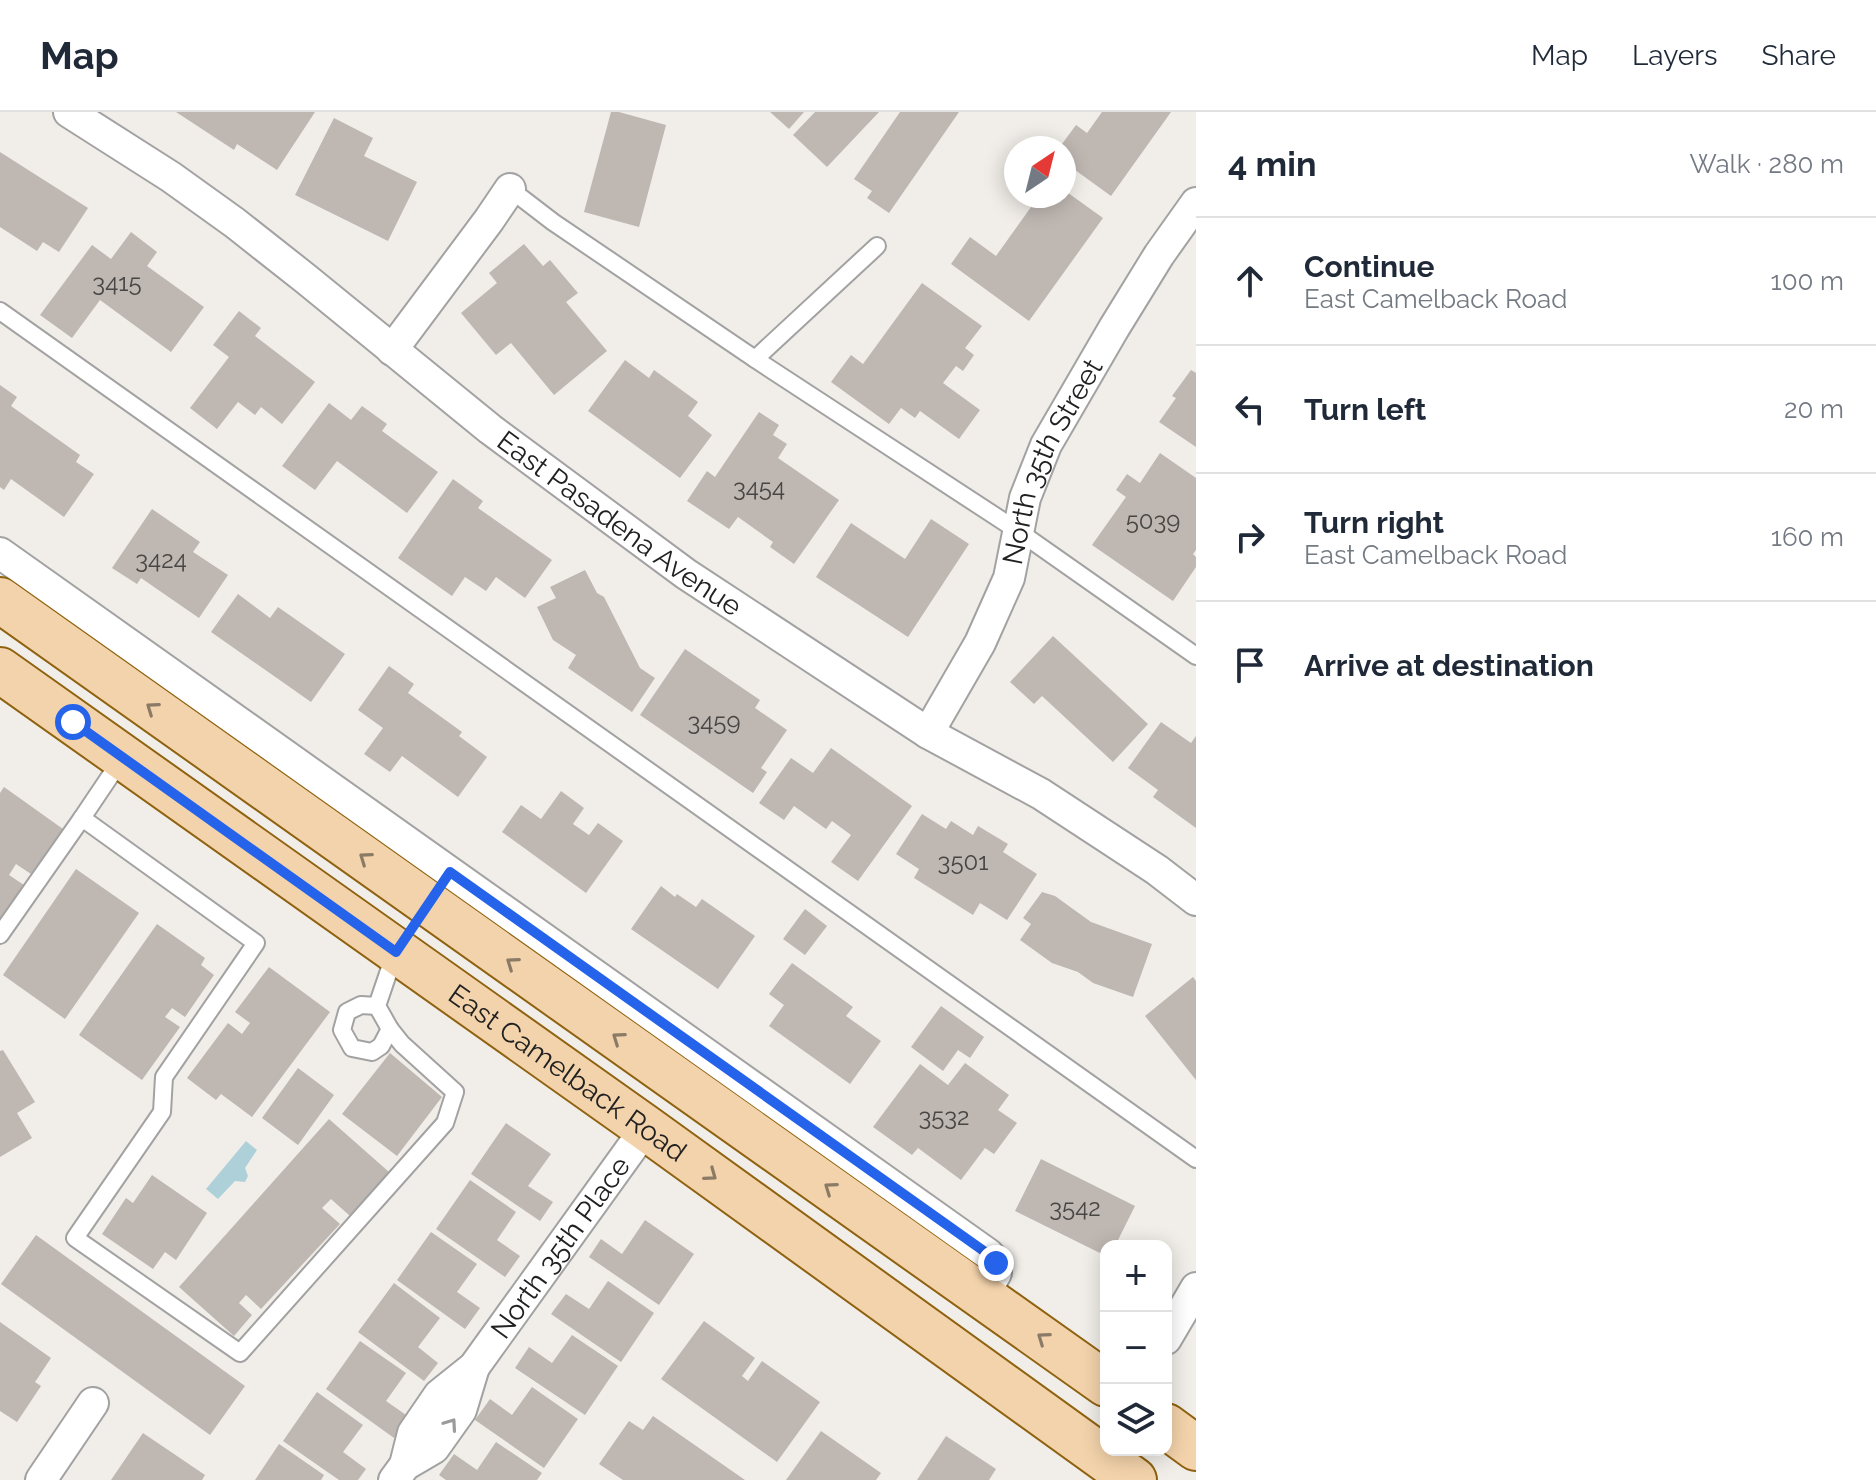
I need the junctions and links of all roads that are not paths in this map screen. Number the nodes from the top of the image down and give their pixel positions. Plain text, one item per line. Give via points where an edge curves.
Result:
1 (69, 112) edge
2 (510, 189) joint
3 (1196, 203) edge
4 (877, 246) dead end
5 (0, 311) edge
6 (392, 350) junction
7 (755, 359) junction
8 (1018, 531) junction
9 (0, 553) edge
10 (0, 600) edge
11 (1196, 656) edge
12 (0, 670) edge
13 (928, 733) junction
14 (123, 758) junction
15 (82, 818) junction
16 (439, 888) junction
17 (1196, 900) edge
18 (0, 935) edge
19 (396, 952) junction
20 (377, 1006) junction
21 (390, 1029) junction
22 (646, 1128) junction
23 (1196, 1159) edge
24 (1196, 1288) edge
25 (1172, 1329) edge
26 (1100, 1380) edge
27 (93, 1403) dead end
28 (1172, 1430) edge
29 (1196, 1448) edge
30 (399, 1472) edge
31 (41, 1480) edge
32 (1134, 1480) edge

1 - 6 street, East Pasadena Avenue via 235,223
2 - 6 street
2 - 7 lane
3 - 8 street, North 35th Street via 1121,316 1046,445
4 - 7 lane
5 - 23 lane
6 - 13 street, East Pasadena Avenue via 686,574
7 - 8 lane
8 - 11 lane
8 - 13 street, North 35th Street via 1009,578 980,643
9 - 16 street, East Camelback Road
16 -> 10 main road, East Camelback Road
12 - 14 main road, East Camelback Road
13 - 17 street, East Pasadena Avenue via 1041,794
14 - 15 lane
14 - 19 main road, East Camelback Road
15 - 18 lane
15 - 21 lane via 256,943 164,1077 162,1112 75,1238 240,1353 445,1123 455,1092
16 - 19 main road
26 -> 16 main road, East Camelback Road
19 - 20 lane
19 - 22 main road, East Camelback Road
20 - 21 lane
20 - 21 lane via 361,1005 347,1012 342,1030 352,1048 372,1052
22 - 30 street, North 35th Place via 474,1367 461,1410 434,1448
22 -> 32 main road, East Camelback Road
24 - 25 street
27 - 31 street
28 - 29 main road

